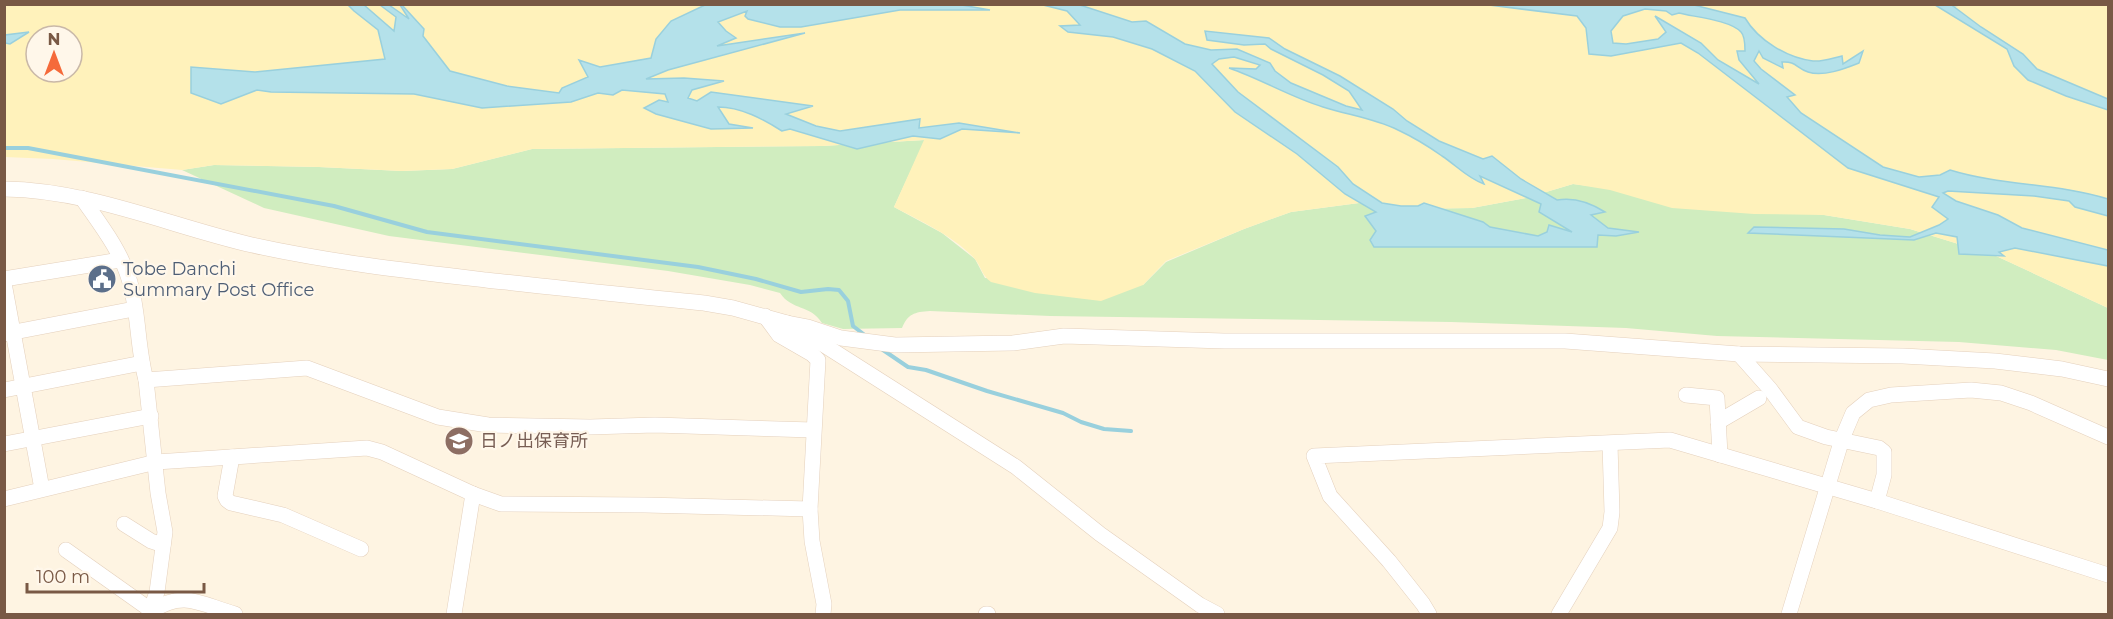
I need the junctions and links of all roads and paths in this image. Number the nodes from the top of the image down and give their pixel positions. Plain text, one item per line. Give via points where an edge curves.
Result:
1 (4, 189) edge
2 (82, 198) junction
3 (120, 260) junction
4 (4, 281) edge
5 (134, 309) junction
6 (765, 316) junction
7 (787, 323) junction
8 (9, 333) edge
9 (1738, 354) junction
10 (142, 363) junction
11 (2109, 379) edge
12 (146, 380) junction
13 (23, 386) junction
14 (4, 390) edge
15 (1686, 395) dead end
16 (1759, 398) dead end
17 (151, 416) junction
18 (1718, 422) junction
19 (813, 430) junction
20 (2109, 437) edge
21 (33, 439) junction
22 (1842, 439) junction
23 (4, 444) edge
24 (1610, 444) junction
25 (1720, 455) junction
26 (232, 457) junction
27 (156, 462) junction
28 (1827, 487) junction
29 (42, 489) junction
30 (473, 494) junction
31 (4, 499) edge
32 (1877, 501) junction
33 (810, 509) junction
34 (124, 524) dead end
35 (164, 545) junction
36 (361, 549) dead end
37 (66, 550) dead end
38 (2109, 575) edge
39 (150, 613) edge
40 (235, 615) edge
41 (454, 615) edge
42 (823, 615) edge
43 (1217, 615) edge
44 (1429, 615) edge
45 (1559, 615) edge
46 (1789, 615) edge

1 - 2 street
2 - 3 street
2 - 6 street via 253,245 343,261 704,303
3 - 4 street
3 - 5 street via 129,278
4 - 8 street
5 - 8 street
5 - 10 street
6 - 7 street
6 - 19 street via 779,335 818,360
7 - 9 street via 841,338 895,345 1013,343 1064,336 1224,341 1565,341
7 - 43 street via 1016,467 1109,540
8 - 13 street
9 - 11 street via 1995,361
9 - 22 street via 1770,388 1798,427
10 - 12 street
10 - 13 street
12 - 17 street
12 - 19 street via 307,368 438,417 488,424
13 - 14 street
13 - 21 street
15 - 18 street via 1717,398
16 - 18 street
17 - 21 street
17 - 27 street
18 - 25 street
19 - 33 street
20 - 22 street via 2031,403 2001,393 1971,390 1869,400 1853,413
21 - 23 street
21 - 29 street
22 - 28 street
22 - 32 street via 1884,452 1884,475
24 - 25 street via 1670,440
24 - 44 street via 1314,456 1330,496 1395,568
24 - 45 street via 1610,528
25 - 28 street
26 - 27 street
26 - 30 street via 367,448
26 - 36 street via 225,496 231,503 283,515
27 - 29 street
27 - 35 street
28 - 32 street
28 - 46 street
29 - 31 street
30 - 33 street via 501,504
30 - 41 street
32 - 38 street
33 - 42 street
34 - 35 street
35 - 39 street
37 - 39 street
39 - 40 street via 164,603 187,599

